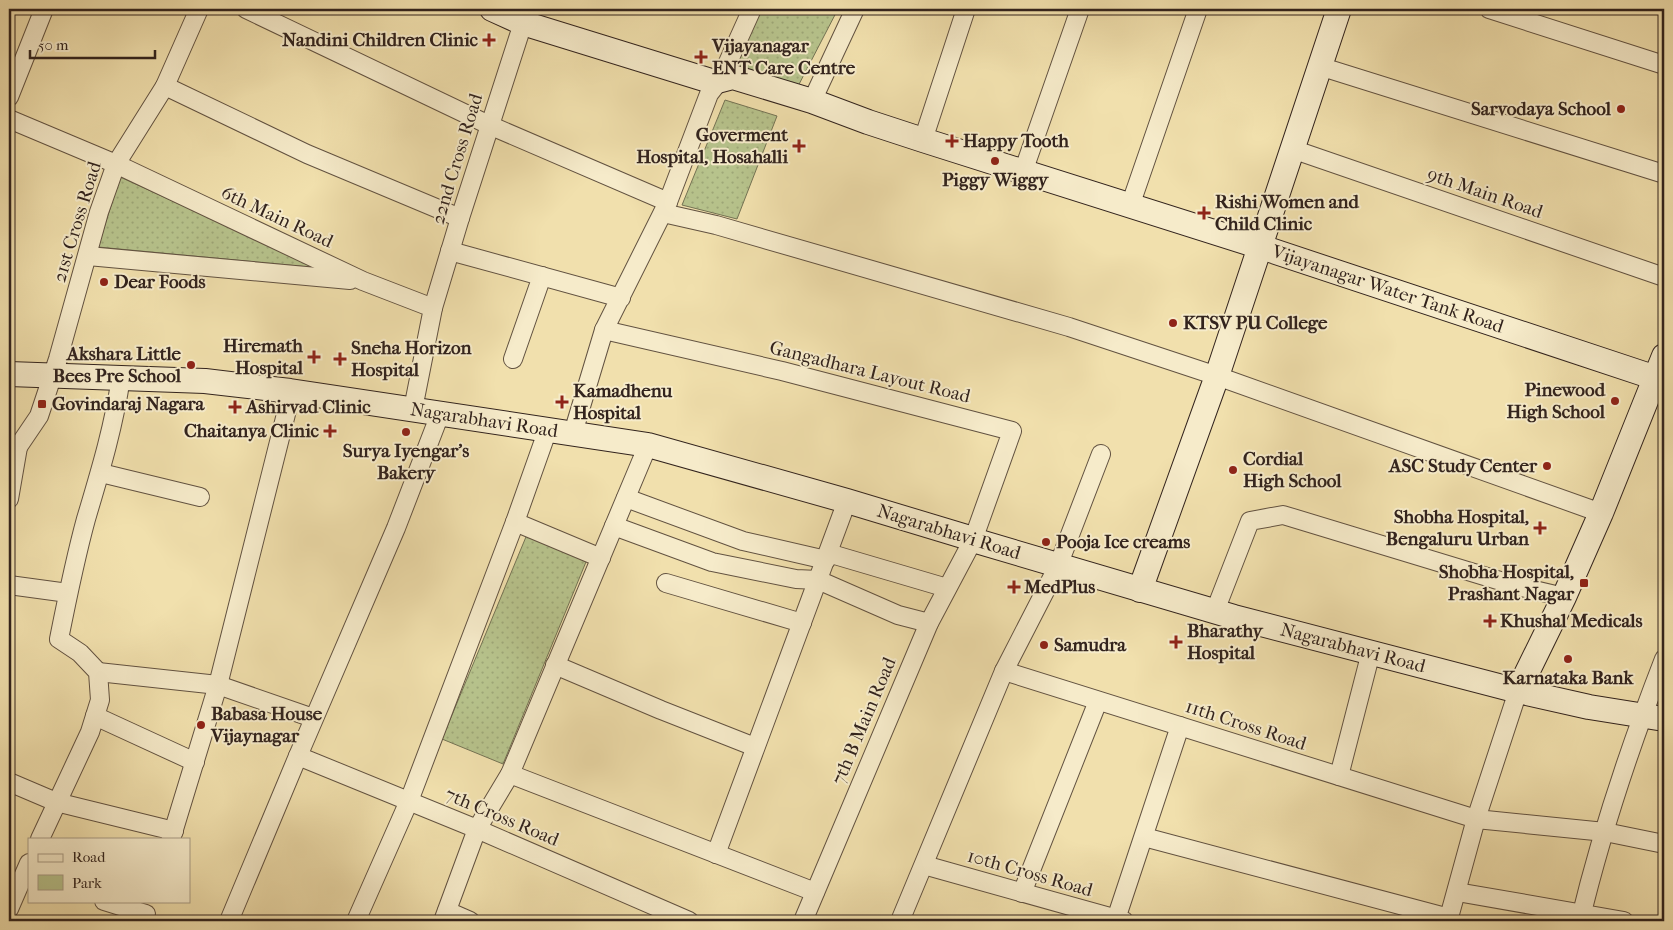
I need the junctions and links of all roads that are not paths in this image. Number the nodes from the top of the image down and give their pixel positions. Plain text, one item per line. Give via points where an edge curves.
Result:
1 (44, 9) edge
2 (199, 9) edge
3 (246, 9) edge
4 (492, 9) edge
5 (752, 9) edge
6 (855, 9) edge
7 (966, 9) edge
8 (1080, 9) edge
9 (1198, 9) edge
10 (1338, 9) edge
11 (1489, 9) edge
12 (522, 23) junction
13 (1664, 65) edge
14 (1320, 66) junction
15 (720, 80) junction
16 (165, 86) junction
17 (9, 97) edge
18 (812, 101) junction
19 (9, 119) edge
20 (489, 126) junction
21 (923, 140) junction
22 (1292, 149) junction
23 (116, 164) junction
24 (1023, 172) junction
25 (1664, 174) edge
26 (1130, 206) junction
27 (666, 207) junction
28 (460, 218) junction
29 (1261, 247) junction
30 (450, 251) junction
31 (88, 256) junction
32 (542, 276) junction
33 (1664, 277) edge
34 (363, 281) junction
35 (621, 298) junction
36 (433, 308) junction
37 (604, 330) junction
38 (513, 359) dead end
39 (1661, 369) edge
40 (9, 374) edge
41 (52, 375) junction
42 (1217, 376) junction
43 (121, 377) junction
44 (290, 391) junction
45 (413, 409) junction
46 (440, 414) junction
47 (548, 429) junction
48 (573, 433) junction
49 (648, 446) junction
50 (13, 451) edge
51 (1101, 454) dead end
52 (101, 472) junction
53 (200, 497) dead end
54 (626, 498) junction
55 (9, 499) edge
56 (847, 501) junction
57 (1602, 513) junction
58 (515, 522) junction
59 (614, 526) junction
60 (973, 540) junction
61 (827, 556) junction
62 (601, 558) junction
63 (1058, 566) junction
64 (818, 580) junction
65 (666, 583) dead end
66 (9, 586) edge
67 (948, 588) junction
68 (1140, 590) junction
69 (68, 593) junction
70 (1564, 597) junction
71 (1215, 610) junction
72 (802, 623) junction
73 (929, 623) junction
74 (1371, 652) junction
75 (1664, 660) edge
76 (556, 665) junction
77 (1004, 671) junction
78 (98, 672) junction
79 (218, 685) junction
80 (1518, 691) junction
81 (1098, 701) junction
82 (94, 716) junction
83 (1653, 717) edge
84 (314, 718) junction
85 (1180, 726) junction
86 (755, 747) junction
87 (298, 756) junction
88 (195, 762) junction
89 (510, 774) junction
90 (1339, 776) junction
91 (9, 782) edge
92 (409, 801) junction
93 (56, 802) junction
94 (1476, 818) junction
95 (477, 829) junction
96 (1605, 832) junction
97 (172, 835) edge
98 (1144, 837) junction
99 (40, 838) edge
100 (1664, 844) edge
101 (716, 854) junction
102 (924, 865) junction
103 (27, 872) edge
104 (814, 892) junction
105 (1456, 892) junction
106 (1022, 893) junction
107 (108, 902) edge
108 (9, 909) edge
109 (147, 912) edge
110 (445, 916) edge
111 (1581, 917) edge
112 (1120, 920) edge
113 (1448, 920) edge
114 (230, 921) edge
115 (356, 921) edge
116 (470, 921) edge
117 (689, 921) edge
118 (803, 921) edge
119 (900, 921) edge
120 (1624, 921) edge

1 - 17 street
2 - 16 street, 21st Cross Road
3 - 20 street
4 - 12 street, Vijayanagar Water Tank Road
5 - 15 street
6 - 18 street
7 - 21 street
8 - 24 street
9 - 26 street
10 - 14 street
11 - 13 street
12 - 15 street, Vijayanagar Water Tank Road via 714,82
12 - 20 street, 22nd Cross Road
14 - 22 street
14 - 25 street
15 - 18 street, Vijayanagar Water Tank Road via 733,77
15 - 27 street via 709,94
16 - 23 street, 21st Cross Road
16 - 28 street via 307,154
18 - 21 street, Vijayanagar Water Tank Road
19 - 23 street, 6th Main Road
20 - 27 street
20 - 28 street, 22nd Cross Road
21 - 24 street, Vijayanagar Water Tank Road
22 - 29 street
22 - 33 street, 9th Main Road
23 - 31 street, 21st Cross Road
23 - 34 street, 6th Main Road
24 - 26 street, Vijayanagar Water Tank Road
26 - 29 street, Vijayanagar Water Tank Road
27 - 35 street
27 - 42 street via 716,225 1069,326
28 - 30 street, 22nd Cross Road
29 - 39 street, Vijayanagar Water Tank Road
29 - 42 street
30 - 32 street
30 - 36 street, 22nd Cross Road
31 - 34 street
31 - 41 street, 21st Cross Road
32 - 35 street
32 - 38 street
34 - 36 street, 6th Main Road
35 - 37 street
36 - 45 street
37 - 48 street
37 - 60 street, Gangadhara Layout Road via 782,370 1012,431
39 - 57 street
40 - 41 street, Nagarabhavi Road
41 - 43 street, Nagarabhavi Road
41 - 50 street, 21st Cross Road via 39,416
42 - 57 street
42 - 68 street
43 - 44 street, Nagarabhavi Road via 205,381
43 - 52 street
44 - 45 street, Nagarabhavi Road
44 - 79 street
45 - 46 street, Nagarabhavi Road
46 - 47 street, Nagarabhavi Road
46 - 84 street via 396,528
47 - 48 street, Nagarabhavi Road
47 - 58 street
48 - 49 street, Nagarabhavi Road
49 - 54 street
49 - 56 street, Nagarabhavi Road
50 - 55 street
51 - 63 street
52 - 53 street
52 - 69 street
54 - 59 street
54 - 61 street via 743,541
56 - 60 street, Nagarabhavi Road
56 - 61 street
57 - 70 street
58 - 62 street
58 - 92 street
59 - 62 street
59 - 64 street via 712,562
60 - 63 street, Nagarabhavi Road
60 - 67 street, 7th B Main Road
61 - 64 street
61 - 67 street
62 - 76 street
63 - 68 street, Nagarabhavi Road
63 - 77 street
64 - 72 street
64 - 73 street via 898,615
65 - 72 street
66 - 69 street
67 - 73 street, 7th B Main Road
68 - 71 street, Nagarabhavi Road
69 - 78 street via 58,639 80,652
70 - 71 street via 1517,586 1283,514 1250,521
70 - 80 street
71 - 74 street, Nagarabhavi Road
72 - 86 street
73 - 104 street, 7th B Main Road
74 - 80 street, Nagarabhavi Road
74 - 90 street
75 - 83 street
76 - 86 street
76 - 89 street
77 - 81 street, 11th Cross Road
77 - 102 street
78 - 79 street
78 - 82 street via 100,700
79 - 84 street
79 - 88 street
80 - 83 street, Nagarabhavi Road
80 - 94 street
81 - 85 street, 11th Cross Road
81 - 106 street
82 - 88 street
82 - 93 street via 90,732
83 - 96 street
84 - 87 street
85 - 90 street, 11th Cross Road
85 - 98 street
86 - 101 street
87 - 92 street, 7th Cross Road
87 - 114 street
88 - 97 street
89 - 95 street
89 - 101 street
90 - 94 street, 11th Cross Road
91 - 93 street
92 - 95 street, 7th Cross Road
92 - 115 street
93 - 97 street
93 - 99 street
94 - 96 street, 11th Cross Road
94 - 105 street
95 - 110 street
95 - 117 street, 7th Cross Road
96 - 100 street, 11th Cross Road
96 - 111 street
98 - 112 street
98 - 113 street
101 - 104 street
102 - 106 street, 10th Cross Road
102 - 119 street
103 - 108 street
104 - 118 street, 7th B Main Road
105 - 111 street
105 - 113 street
106 - 112 street, 10th Cross Road
107 - 109 street
110 - 116 street
111 - 120 street

